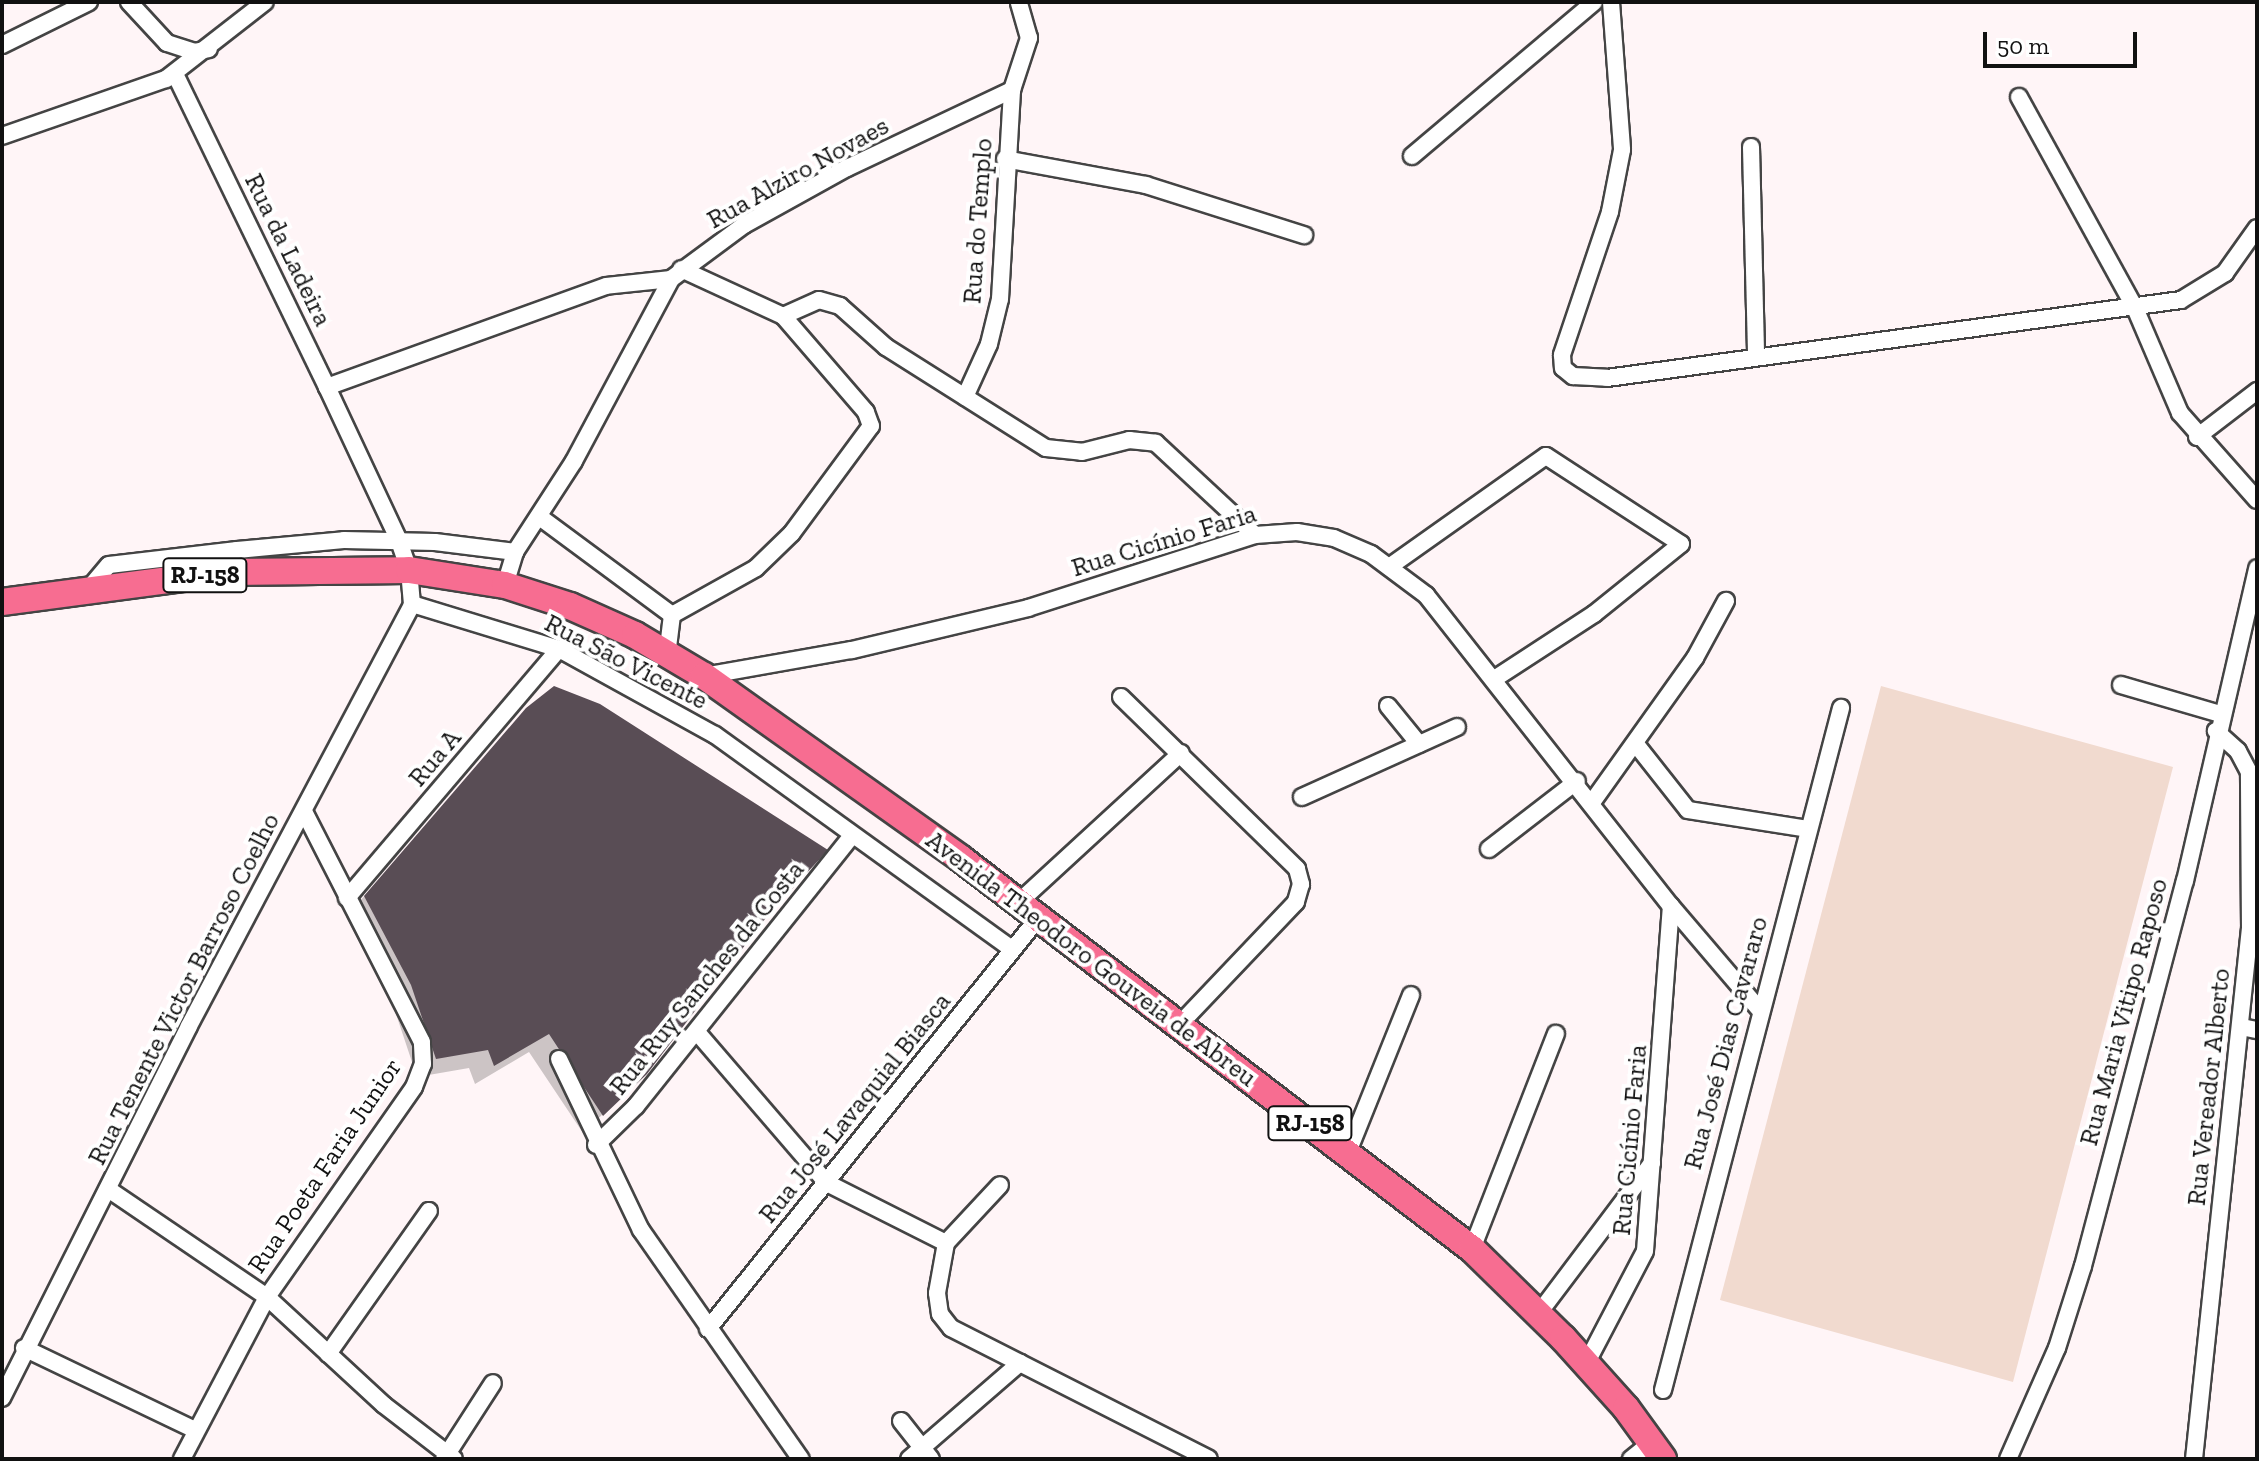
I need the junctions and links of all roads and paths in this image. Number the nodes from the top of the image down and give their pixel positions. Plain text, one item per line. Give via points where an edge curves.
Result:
1 (89, 2) edge
2 (129, 2) edge
3 (1019, 2) edge
4 (1594, 2) edge
5 (1611, 2) edge
6 (259, 4) edge
7 (2, 45) edge
8 (211, 49) junction
9 (175, 74) junction
10 (1012, 90) junction
11 (2019, 97) dead end
12 (2, 136) edge
13 (1751, 147) dead end
14 (1412, 156) dead end
15 (1005, 159) junction
16 (2257, 228) edge
17 (1304, 235) dead end
18 (676, 274) junction
19 (2135, 308) junction
20 (783, 316) junction
21 (1756, 357) junction
22 (327, 387) junction
23 (2257, 391) edge
24 (965, 397) junction
25 (2197, 437) junction
26 (2257, 500) edge
27 (541, 518) junction
28 (1255, 535) junction
29 (399, 541) junction
30 (515, 552) junction
31 (1389, 567) junction
32 (409, 570) junction
33 (2256, 575) edge
34 (505, 585) junction
35 (86, 592) junction
36 (1726, 601) dead end
37 (2, 602) edge
38 (412, 604) junction
39 (672, 615) junction
40 (559, 649) junction
41 (667, 653) junction
42 (704, 676) junction
43 (1496, 678) junction
44 (2121, 685) dead end
45 (1121, 697) dead end
46 (1388, 706) dead end
47 (1841, 708) dead end
48 (2220, 714) junction
49 (1457, 727) dead end
50 (2216, 731) junction
51 (1635, 743) junction
52 (1419, 744) junction
53 (1181, 753) junction
54 (1577, 781) junction
55 (1302, 797) dead end
56 (1593, 801) junction
57 (304, 811) junction
58 (1808, 829) junction
59 (851, 837) junction
60 (1489, 849) dead end
61 (347, 898) junction
62 (1671, 906) junction
63 (1029, 910) junction
64 (2253, 927) edge
65 (1012, 949) junction
66 (1411, 995) dead end
67 (1759, 1009) junction
68 (1180, 1024) junction
69 (2249, 1028) edge
70 (697, 1032) junction
71 (1556, 1034) dead end
72 (559, 1059) dead end
73 (596, 1145) junction
74 (1348, 1152) junction
75 (1652, 1163) junction
76 (827, 1183) junction
77 (1000, 1185) dead end
78 (108, 1189) junction
79 (429, 1211) dead end
80 (946, 1243) junction
81 (1472, 1249) junction
82 (267, 1297) junction
83 (1539, 1313) junction
84 (708, 1329) junction
85 (24, 1348) junction
86 (328, 1354) junction
87 (1020, 1363) junction
88 (1586, 1364) junction
89 (493, 1383) dead end
90 (1663, 1390) dead end
91 (2, 1398) edge
92 (901, 1421) dead end
93 (195, 1430) junction
94 (1657, 1451) edge
95 (926, 1453) edge
96 (449, 1458) edge
97 (182, 1459) edge
98 (801, 1459) edge
99 (909, 1459) edge
100 (1209, 1459) edge
101 (1631, 1459) edge
102 (2008, 1459) edge
103 (2194, 1459) edge

1 - 7 street
2 - 8 street via 167,43 194,52
3 - 10 street via 1029,38
4 - 14 street
5 - 21 street via 1619,175 1573,318 1563,368 1573,376 1597,379
6 - 8 street
8 - 9 street
9 - 12 street
9 - 22 street, Rua da Ladeira
10 - 15 street, Rua do Templo
10 - 18 street, Rua Alziro Novaes via 847,168 744,225
11 - 19 street
13 - 21 street
15 - 17 street via 1146,185
15 - 24 street, Rua do Templo via 1000,299 989,344
16 - 19 street via 2210,287 2181,300
18 - 20 street
18 - 22 street via 606,286
18 - 27 street, Rua Alziro Novaes
19 - 21 street
19 - 25 street via 2167,389
20 - 24 street via 819,300 840,306 886,347
20 - 39 street via 866,412 869,433 792,533 756,568
22 - 29 street
23 - 25 street
24 - 28 street via 1046,448 1082,452 1129,440 1156,443
25 - 26 street
27 - 30 street, Rua Alziro Novaes
27 - 39 street
28 - 31 street, Rua Cicínio Faria via 1297,532 1334,538
28 - 42 street, Rua Cicínio Faria via 1028,608 852,650
29 - 30 street
29 - 32 street
29 - 35 street via 344,540 109,565
30 - 34 street, Rua Alziro Novaes
31 - 43 street, Rua Cicínio Faria via 1426,595
31 - 43 street via 1546,456 1681,544 1594,614
32 - 34 main road, Avenida Theodoro Gouveia de Abreu / RJ-158
32 - 35 main road, Avenida Theodoro Gouveia de Abreu / RJ-158 via 230,572
32 - 38 street
33 - 48 street, Rua Maria Vitipo Raposo
34 - 41 main road, Avenida Theodoro Gouveia de Abreu / RJ-158 via 570,606
35 - 37 main road, Avenida Theodoro Gouveia de Abreu / RJ-158
36 - 51 street via 1695,658
38 - 40 street, Rua São Vicente
38 - 57 street, Rua Tenente Victor Barroso Coelho
39 - 41 street
40 - 59 street, Rua São Vicente via 715,735
40 - 61 street, Rua A
41 - 42 main road, Avenida Theodoro Gouveia de Abreu / RJ-158
42 - 63 main road, Avenida Theodoro Gouveia de Abreu / RJ-158
43 - 54 street, Rua Cicínio Faria
44 - 48 street
45 - 53 street
46 - 52 street
47 - 58 street, Rua José Dias Cavararo
48 - 50 street, Rua Maria Vitipo Raposo
49 - 52 street
50 - 64 street, Rua Vereador Alberto via 2238,751 2249,772
50 - 102 street, Rua Maria Vitipo Raposo via 2185,881 2083,1266 2057,1348
51 - 56 street
51 - 58 street via 1688,810
52 - 55 street
53 - 63 street, Rua José Lavaquial Biasca
53 - 68 street via 1297,869 1301,884 1296,902
54 - 56 street, Rua Cicínio Faria
54 - 60 street
56 - 62 street, Rua Cicínio Faria
57 - 61 street, Rua Poeta Faria Junior
57 - 78 street, Rua Tenente Victor Barroso Coelho
58 - 67 street, Rua José Dias Cavararo
59 - 65 street, Rua São Vicente
59 - 70 street, Rua Ruy Sanches da Costa
61 - 82 street, Rua Poeta Faria Junior via 422,1042 423,1064 414,1087
62 - 67 street, Rua Cicínio Faria
62 - 75 street, Rua Cicínio Faria
63 - 65 street, Rua José Lavaquial Biasca
63 - 68 main road, Avenida Theodoro Gouveia de Abreu / RJ-158
64 - 69 street, Rua Vereador Alberto
65 - 76 street, Rua José Lavaquial Biasca
66 - 74 street
67 - 90 street, Rua José Dias Cavararo
68 - 74 main road, Avenida Theodoro Gouveia de Abreu / RJ-158
69 - 103 street, Rua Vereador Alberto
70 - 73 street, Rua Ruy Sanches da Costa
70 - 76 street
71 - 81 street
72 - 73 street
73 - 84 street via 641,1230
74 - 81 main road, Avenida Theodoro Gouveia de Abreu / RJ-158
75 - 83 street
75 - 88 street, Rua Cicínio Faria via 1645,1251
76 - 80 street
76 - 84 street, Rua José Lavaquial Biasca
77 - 80 street
78 - 82 street
78 - 85 street, Rua Tenente Victor Barroso Coelho
79 - 86 street
80 - 87 street via 937,1293 940,1314 951,1328
81 - 83 main road, Avenida Theodoro Gouveia de Abreu / RJ-158
82 - 86 street
82 - 93 street, Rua Poeta Faria Junior
83 - 88 main road, Avenida Theodoro Gouveia de Abreu / RJ-158
84 - 98 street
85 - 91 street, Rua Tenente Victor Barroso Coelho
85 - 93 street
86 - 96 street
87 - 95 street
87 - 100 street
88 - 94 main road, Avenida Theodoro Gouveia de Abreu / RJ-158
89 - 96 street
92 - 95 street
93 - 97 street, Rua Poeta Faria Junior
94 - 101 street
95 - 99 street

